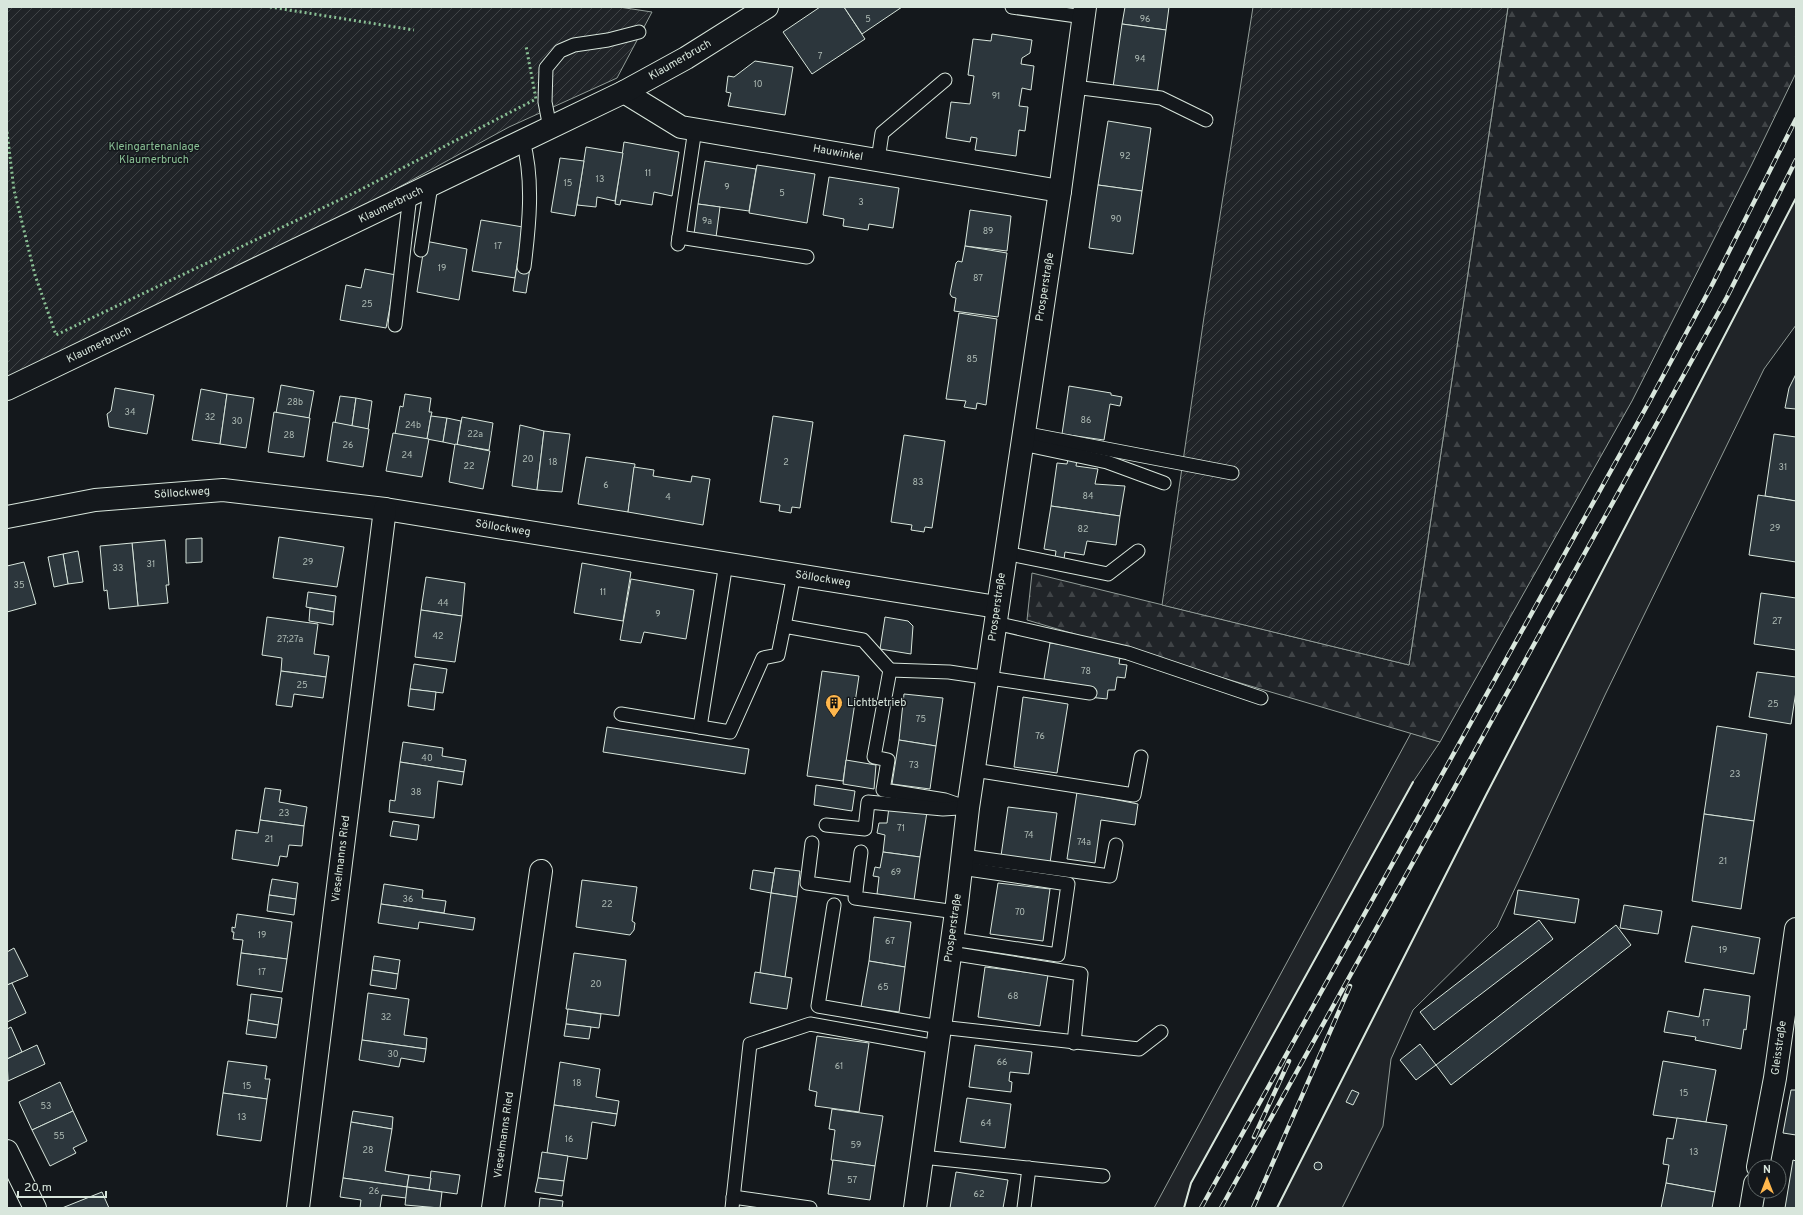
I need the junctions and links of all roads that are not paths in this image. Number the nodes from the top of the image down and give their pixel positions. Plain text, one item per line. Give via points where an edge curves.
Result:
1 (767, 7) edge
2 (1012, 7) edge
3 (1084, 12) edge
4 (746, 14) edge
5 (639, 32) dead end
6 (945, 80) dead end
7 (1074, 87) junction
8 (624, 92) junction
9 (1206, 120) dead end
10 (550, 128) junction
11 (695, 129) junction
12 (523, 141) junction
13 (878, 160) junction
14 (431, 185) junction
15 (1060, 192) junction
16 (410, 195) junction
17 (421, 250) dead end
18 (807, 257) dead end
19 (524, 267) dead end
20 (395, 325) dead end
21 (7, 389) edge
22 (1023, 438) junction
23 (1232, 473) dead end
24 (1164, 483) dead end
25 (385, 509) junction
26 (7, 517) edge
27 (1138, 551) dead end
28 (1005, 553) junction
29 (726, 563) junction
30 (794, 574) junction
31 (996, 615) junction
32 (784, 626) junction
33 (890, 670) junction
34 (987, 678) junction
35 (1090, 693) dead end
36 (1261, 698) dead end
37 (620, 714) dead end
38 (700, 727) junction
39 (1141, 757) dead end
40 (974, 770) junction
41 (968, 808) junction
42 (826, 825) dead end
43 (812, 843) dead end
44 (1116, 845) dead end
45 (861, 852) dead end
46 (962, 862) junction
47 (541, 871) dead end
48 (856, 890) junction
49 (834, 906) dead end
50 (956, 912) junction
51 (1796, 929) edge
52 (951, 946) junction
53 (1161, 1032) dead end
54 (938, 1037) junction
55 (1074, 1043) junction
56 (7, 1151) edge
57 (922, 1157) junction
58 (1760, 1159) edge
59 (1028, 1168) junction
60 (1103, 1176) dead end
61 (733, 1202) edge
62 (35, 1208) edge
63 (298, 1208) edge
64 (493, 1208) edge
65 (810, 1208) edge
66 (914, 1208) edge
67 (1024, 1208) edge

1 - 4 street, Klaumerbruch
2 - 3 lane
3 - 7 street, Prosperstraße
4 - 8 street, Klaumerbruch via 686,58
5 - 10 lane via 574,45 560,51 546,68 544,102
6 - 13 lane via 882,133
7 - 9 lane via 1161,98
7 - 15 street, Prosperstraße
8 - 10 street, Klaumerbruch
8 - 11 street, Hauwinkel via 681,127
10 - 12 street, Klaumerbruch
11 - 13 street, Hauwinkel
11 - 18 lane via 678,241
12 - 14 street, Klaumerbruch
12 - 19 lane via 528,157 529,228
13 - 15 street, Hauwinkel
14 - 16 street, Klaumerbruch
14 - 17 lane
15 - 22 street, Prosperstraße
16 - 20 lane
16 - 21 street, Klaumerbruch
22 - 23 lane
22 - 24 lane via 1107,462
22 - 28 street, Prosperstraße
25 - 26 street, Söllockweg via 223,490 95,500
25 - 29 street, Söllockweg
25 - 63 street, Vieselmanns Ried
27 - 28 lane via 1108,574
28 - 31 street, Prosperstraße
29 - 30 street, Söllockweg
29 - 38 lane
30 - 31 street, Söllockweg
30 - 32 lane
31 - 34 street, Prosperstraße
31 - 36 lane via 1128,653
32 - 33 lane via 863,640
32 - 38 lane via 778,655 763,658 730,732
33 - 34 lane via 948,672
33 - 41 lane via 874,757 888,760 883,790 945,800
34 - 35 lane
34 - 40 street, Prosperstraße
37 - 38 lane
39 - 40 lane via 1134,795
40 - 41 street, Prosperstraße
41 - 42 lane via 943,809 868,802 865,829
41 - 46 street, Prosperstraße
43 - 48 lane via 807,883
44 - 46 lane via 1110,876
45 - 48 lane
46 - 50 street, Prosperstraße
46 - 52 lane via 1068,884 1058,955
47 - 64 street, Vieselmanns Ried
48 - 50 lane via 855,898
49 - 54 lane via 818,1006
50 - 52 street, Prosperstraße
51 - 58 street, Gleisstraße via 1775,1078
52 - 54 street, Prosperstraße
52 - 55 lane via 1081,974
53 - 55 lane via 1139,1049
54 - 55 lane
54 - 57 street, Prosperstraße
54 - 61 lane via 810,1024 750,1044
56 - 62 street
57 - 59 lane
57 - 66 street, Prosperstraße
59 - 60 lane
59 - 67 lane
61 - 65 lane

